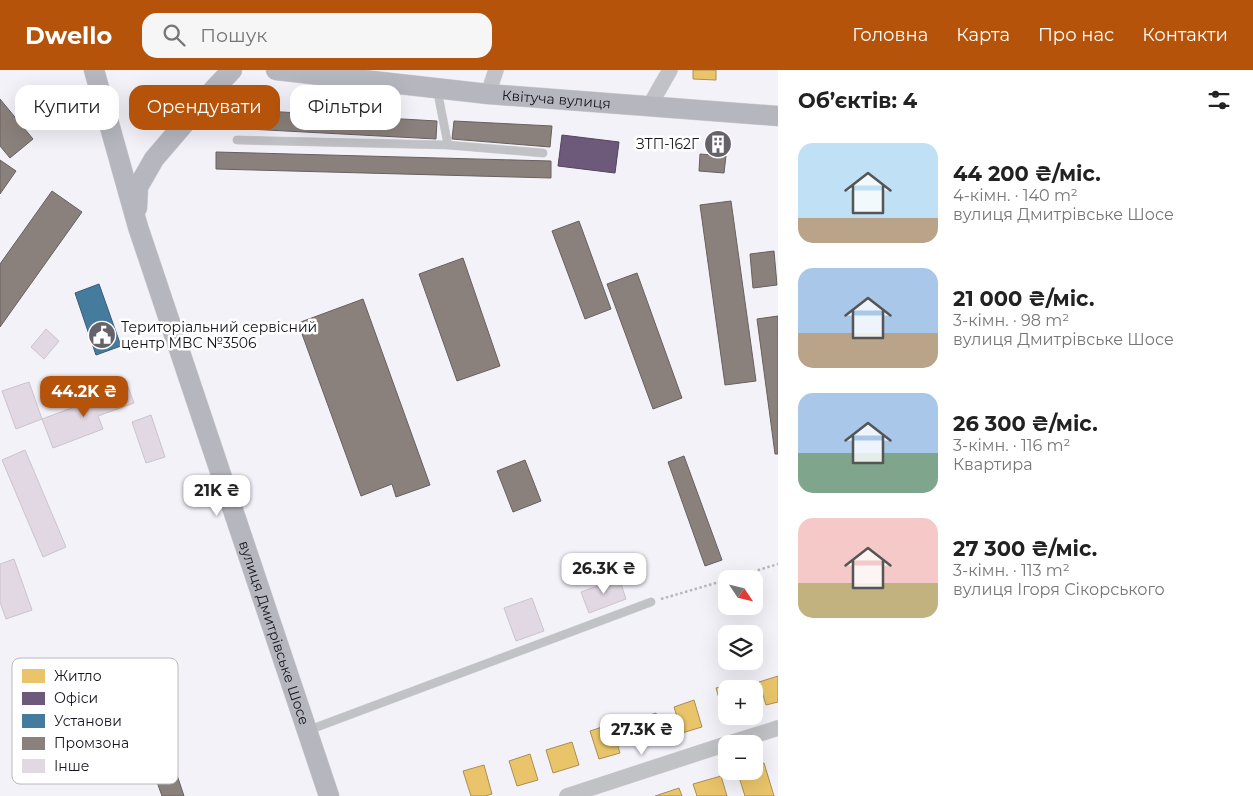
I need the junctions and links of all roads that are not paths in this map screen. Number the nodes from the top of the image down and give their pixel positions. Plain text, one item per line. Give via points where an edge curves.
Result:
1 (94, 70) edge
2 (232, 70) edge
3 (276, 70) edge
4 (496, 70) edge
5 (670, 70) edge
6 (437, 89) junction
7 (488, 94) junction
8 (650, 105) junction
9 (778, 116) edge
10 (237, 140) dead end
11 (448, 145) junction
12 (544, 153) dead end
13 (138, 227) junction
14 (651, 602) road end
15 (778, 728) edge
16 (307, 731) junction
17 (756, 735) edge
18 (718, 747) edge
19 (329, 796) edge
20 (567, 796) edge

1 - 13 main road, вулиця Дмитрівське Шосе
2 - 13 main road via 146,172 138,187
3 - 6 main road, Квітуча вулиця
4 - 7 street
5 - 8 street
6 - 7 main road, Квітуча вулиця
6 - 11 lane
7 - 8 main road, Квітуча вулиця
8 - 9 main road, Квітуча вулиця
10 - 11 lane
11 - 12 lane
13 - 16 main road, вулиця Дмитрівське Шосе
14 - 16 lane
15 - 17 street
16 - 19 main road, вулиця Дмитрівське Шосе
18 - 20 street

